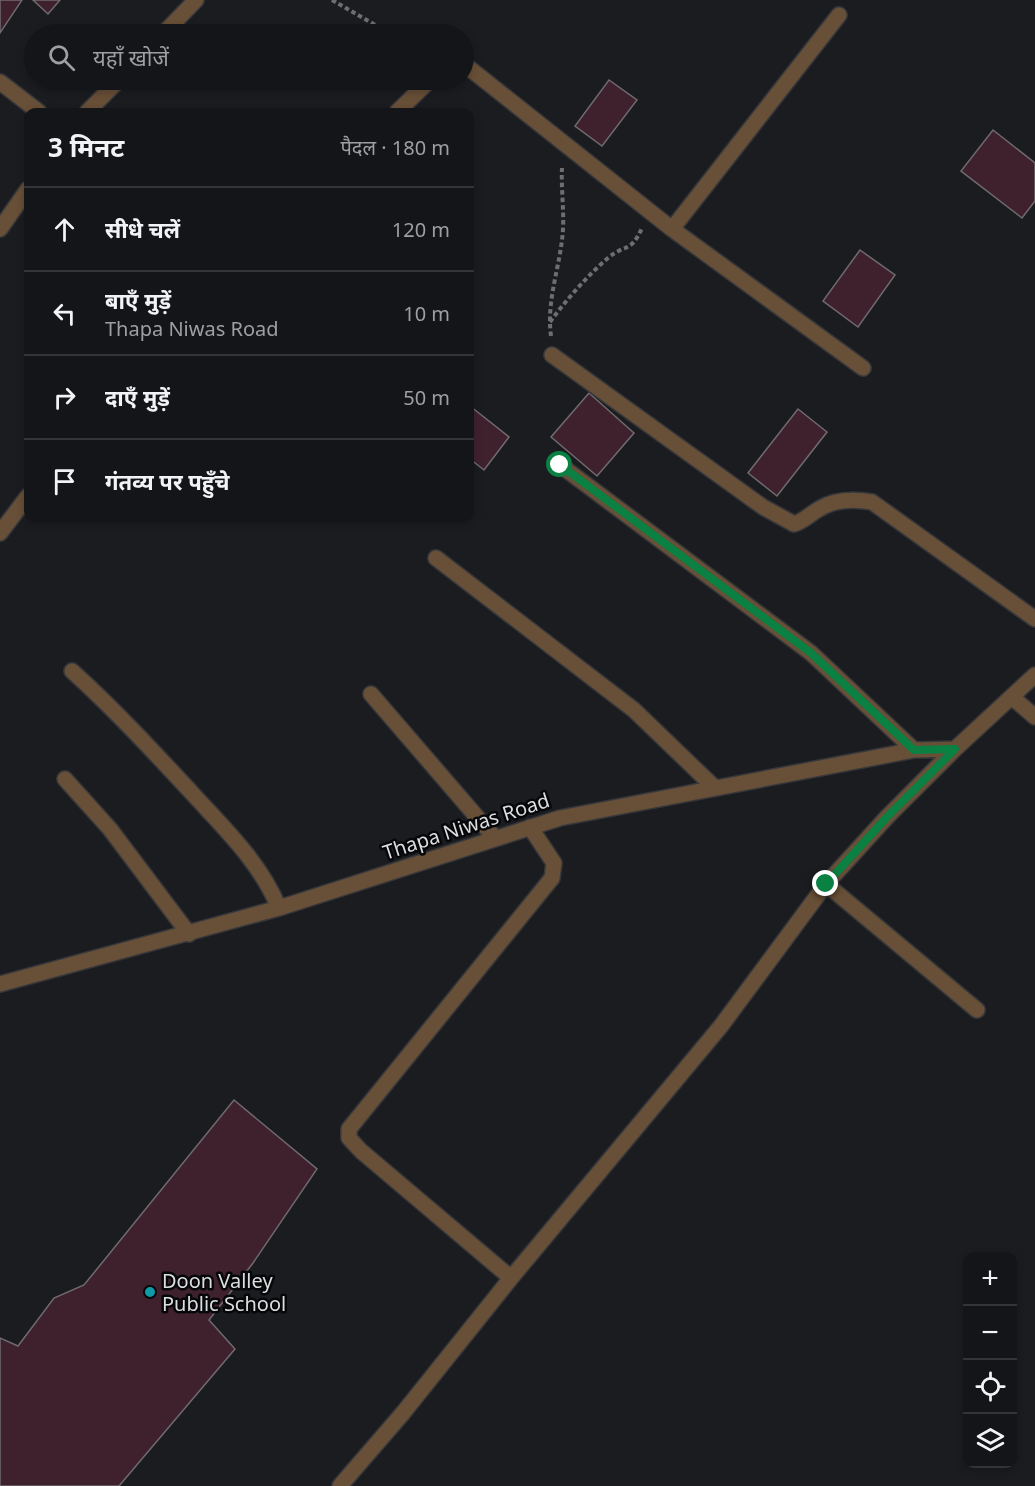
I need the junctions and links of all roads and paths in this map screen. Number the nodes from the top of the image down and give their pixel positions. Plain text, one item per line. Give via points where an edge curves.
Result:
1 (196, 0) edge
2 (332, 0) edge
3 (839, 15) dead end
4 (173, 24) edge
5 (374, 24) edge
6 (474, 72) edge
7 (0, 82) edge
8 (109, 90) edge
9 (420, 90) edge
10 (34, 108) edge
11 (91, 108) edge
12 (401, 108) edge
13 (563, 145) junction
14 (24, 195) edge
15 (649, 211) junction
16 (0, 229) edge
17 (672, 229) junction
18 (549, 324) junction
19 (552, 355) joint
20 (863, 368) dead end
21 (560, 465) dead end
22 (24, 501) edge
23 (0, 533) edge
24 (436, 558) dead end
25 (1035, 619) edge
26 (72, 671) dead end
27 (1035, 675) edge
28 (371, 694) dead end
29 (1012, 698) junction
30 (1035, 717) edge
31 (955, 749) junction
32 (914, 750) junction
33 (65, 779) dead end
34 (715, 788) junction
35 (530, 827) junction
36 (495, 838) junction
37 (826, 884) junction
38 (279, 908) junction
39 (189, 934) junction
40 (0, 984) edge
41 (977, 1010) dead end
42 (511, 1278) junction
43 (340, 1486) edge

1 - 4 street
2 - 5 path
3 - 17 street
6 - 13 street
7 - 10 street
8 - 11 street
9 - 12 street
13 - 15 street
13 - 18 path via 563,230
14 - 16 street
15 - 17 street
15 - 18 path via 634,244 609,257
17 - 20 street
18 - 19 path
19 - 25 street via 786,521 804,521 833,502 872,502
21 - 32 street via 811,653
22 - 23 street
24 - 34 street via 634,710
26 - 38 street via 119,714 237,842 269,885
27 - 29 street
28 - 36 street
29 - 30 street
29 - 31 street
31 - 32 street, Thapa Niwas Road
31 - 37 street
32 - 34 street, Thapa Niwas Road
33 - 39 street via 110,829
34 - 35 street, Thapa Niwas Road
35 - 36 street, Thapa Niwas Road
35 - 42 street via 554,863 552,879 349,1129 349,1138 361,1151
36 - 38 street, Thapa Niwas Road
37 - 41 street
37 - 42 street via 720,1026
38 - 39 street, Thapa Niwas Road
39 - 40 street, Thapa Niwas Road
42 - 43 street

